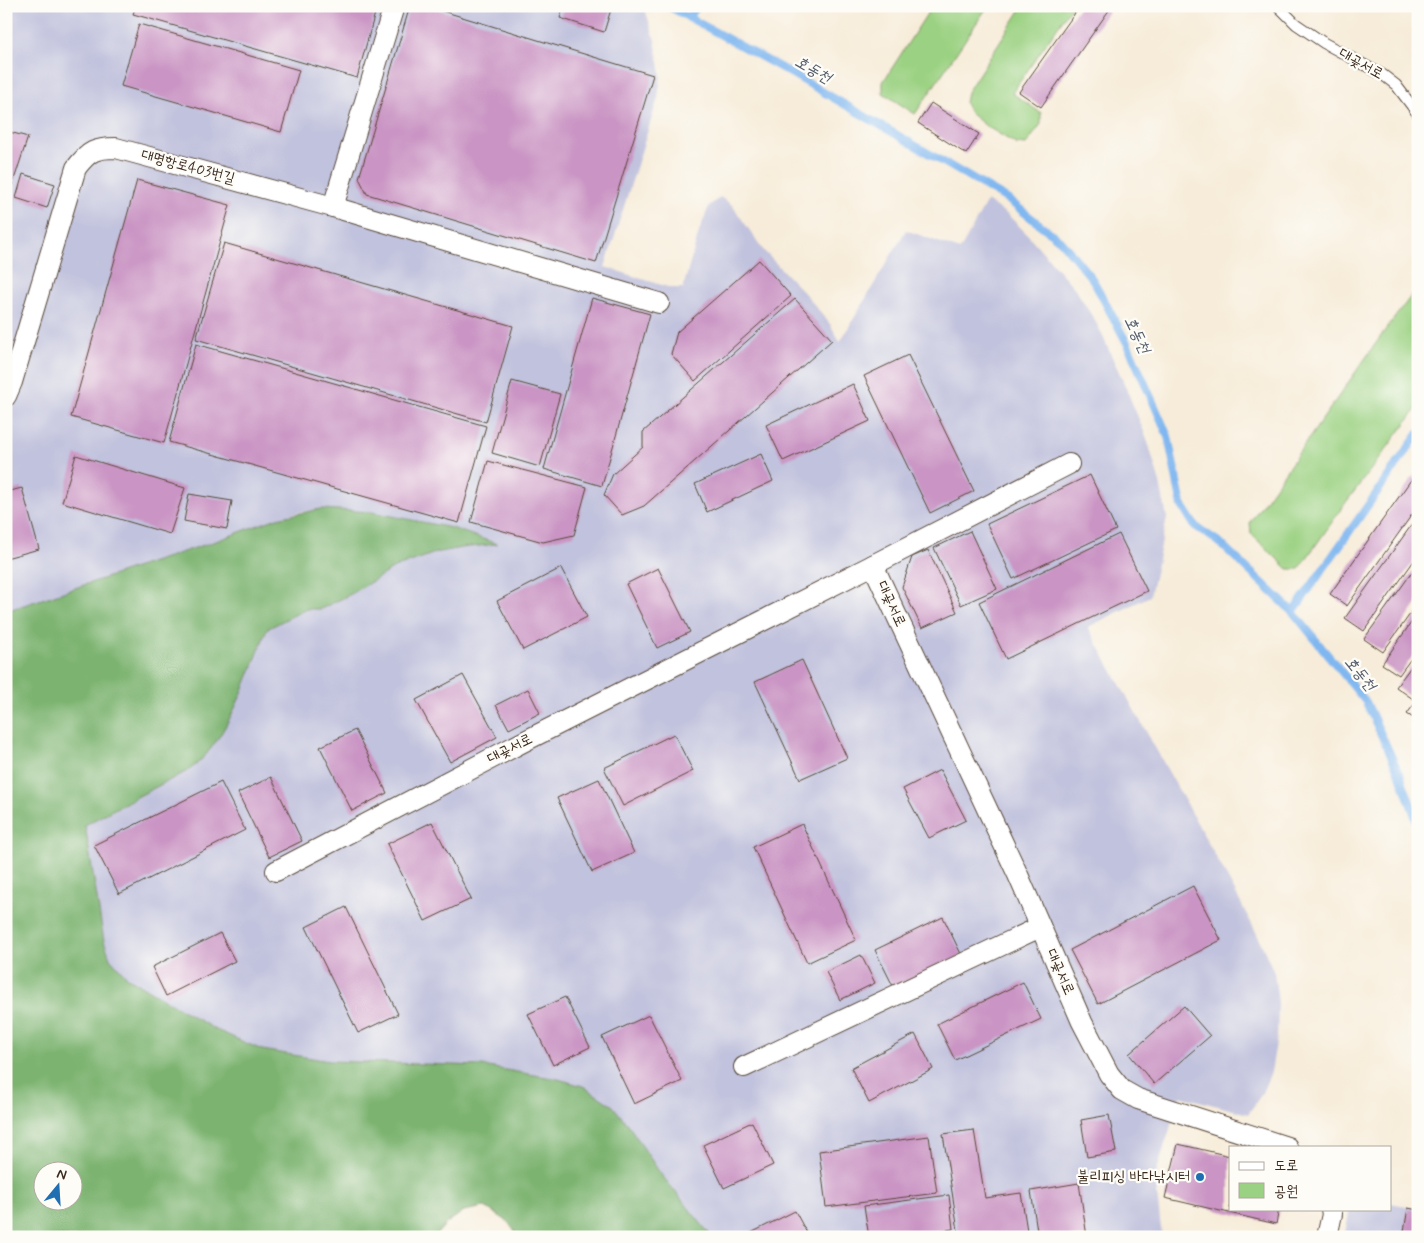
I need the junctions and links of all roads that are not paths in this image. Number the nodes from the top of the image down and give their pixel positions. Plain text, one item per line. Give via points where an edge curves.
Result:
1 (394, 6) edge
2 (1278, 6) edge
3 (1418, 114) edge
4 (333, 207) junction
5 (659, 303) dead end
6 (6, 396) edge
7 (1069, 464) dead end
8 (873, 565) junction
9 (276, 871) dead end
10 (1040, 927) junction
11 (744, 1067) dead end
12 (1285, 1146) edge
13 (1331, 1210) edge
14 (1327, 1237) edge

1 - 4 street
2 - 3 lane, 대곶서로 via 1296,24 1324,43 1396,85
4 - 5 street, 대명항로403번길
4 - 6 street, 대명항로403번길 via 116,148 99,148 86,155 76,168
7 - 8 street
8 - 9 street, 대곶서로 via 521,742
8 - 10 street, 대곶서로
10 - 11 street
10 - 12 street, 대곶서로 via 1082,1022 1109,1074 1122,1090 1138,1099
13 - 14 street

